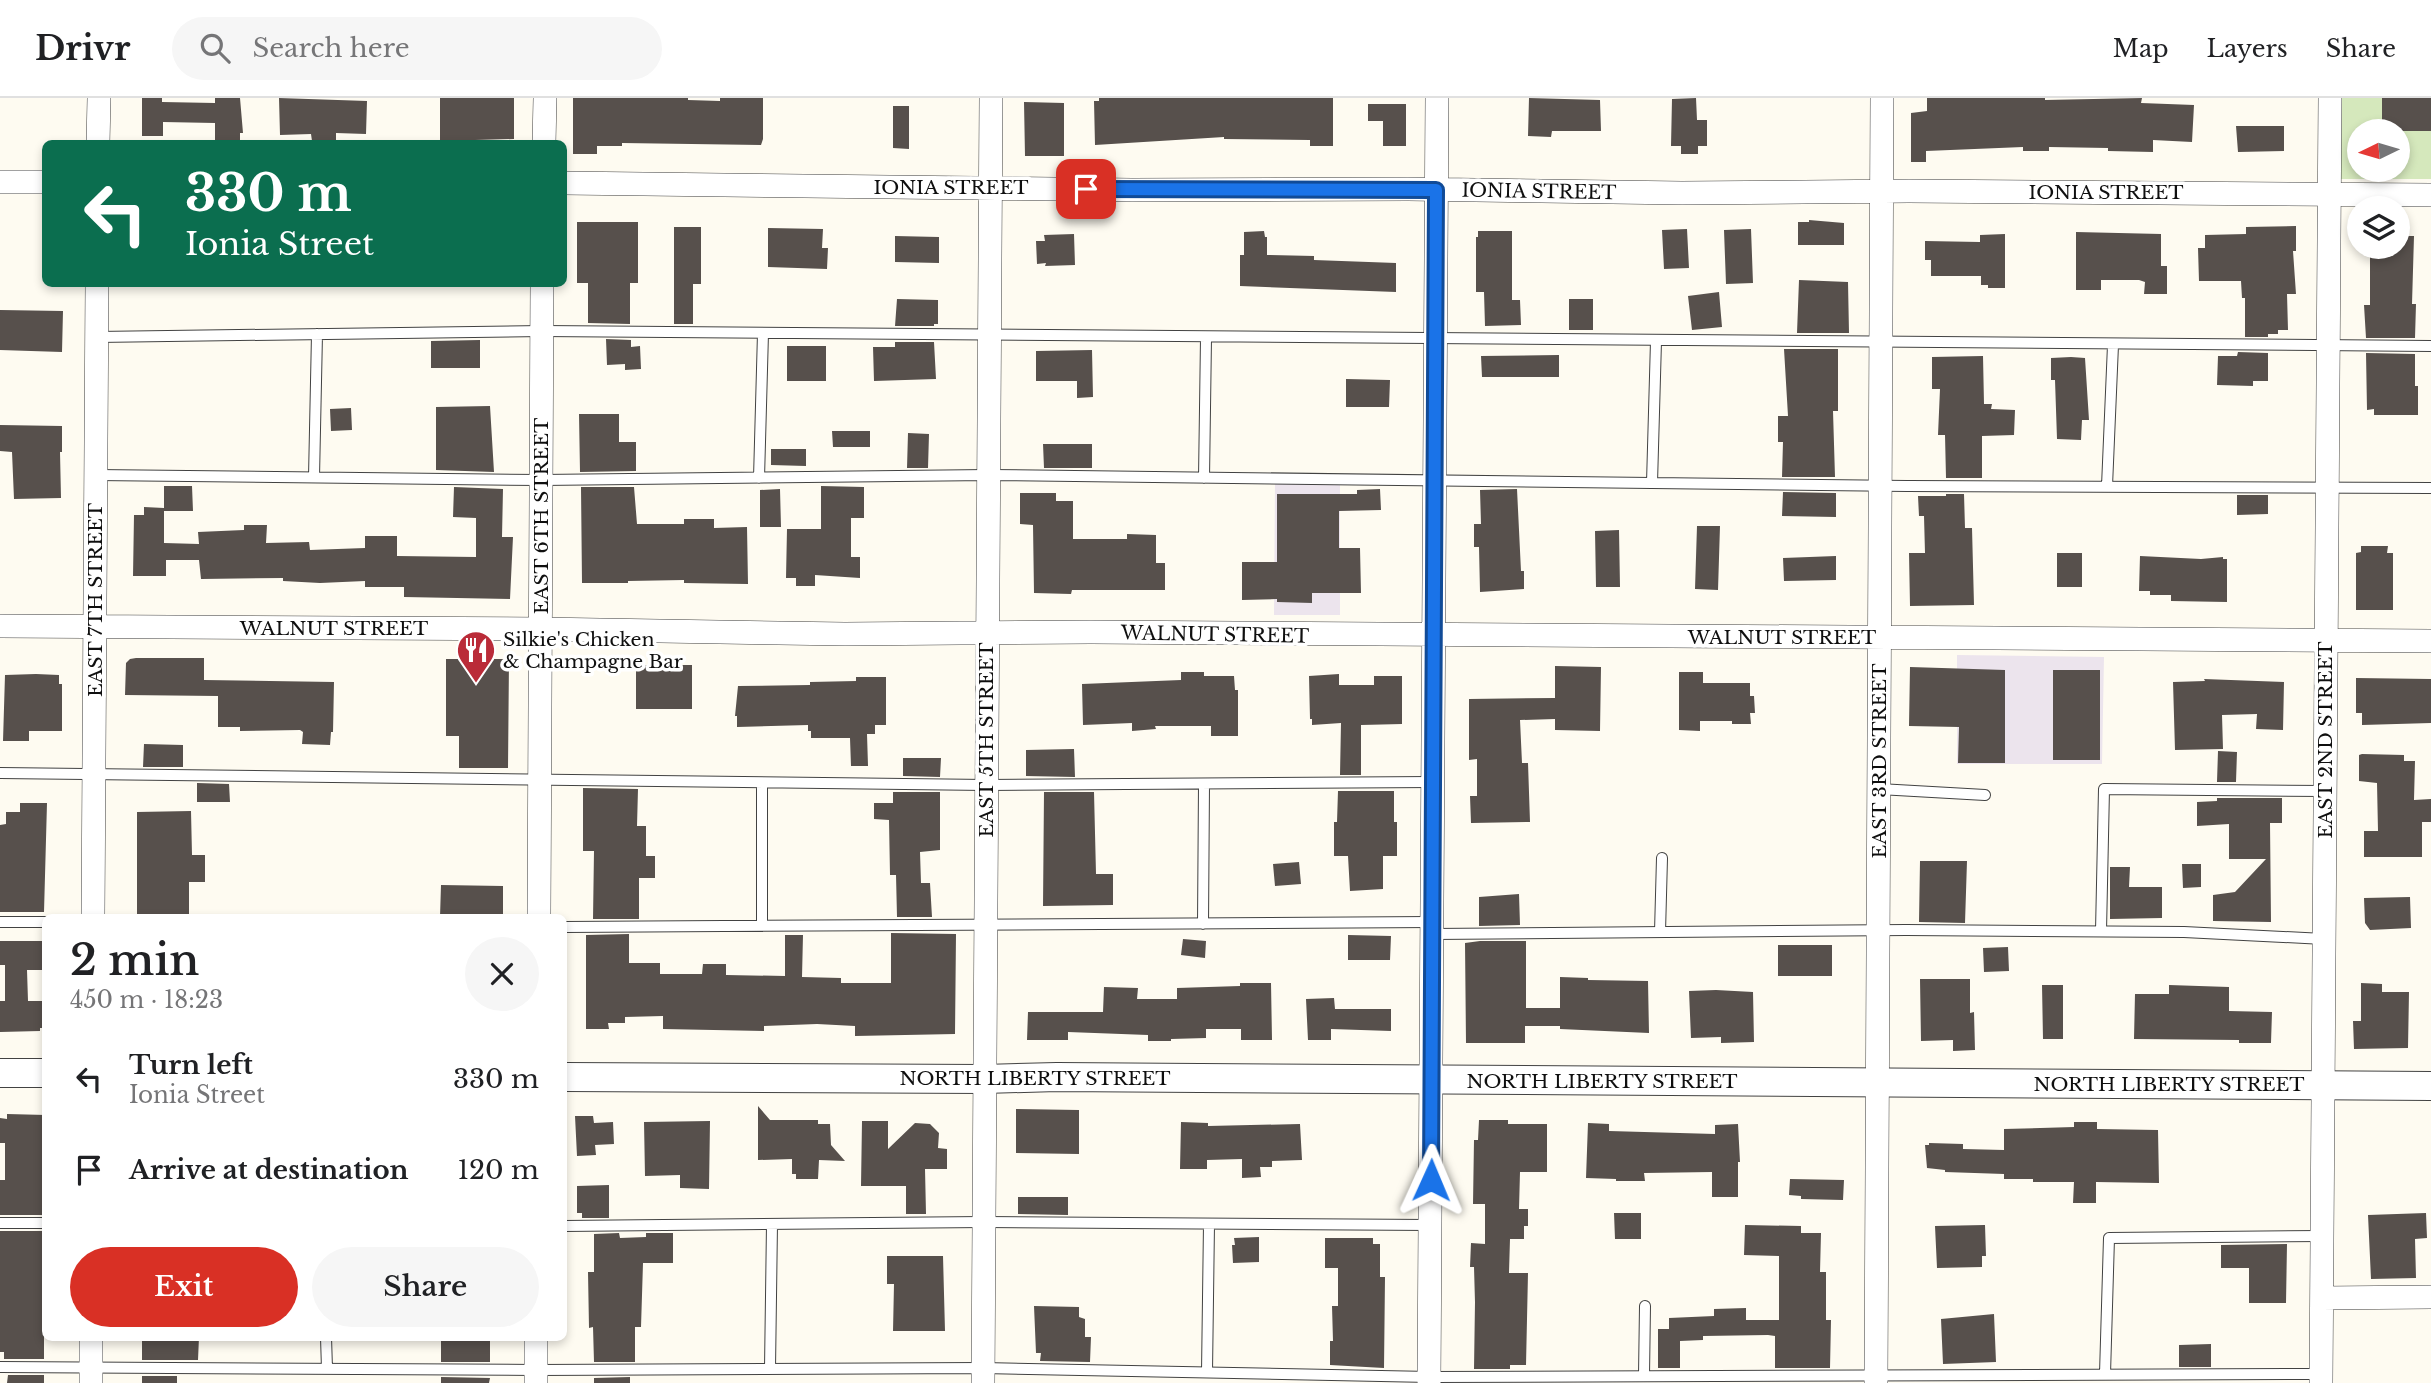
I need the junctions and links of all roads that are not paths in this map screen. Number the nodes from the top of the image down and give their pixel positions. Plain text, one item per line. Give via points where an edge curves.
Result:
1 (99, 98) edge
2 (545, 98) edge
3 (990, 98) edge
4 (1437, 98) edge
5 (1882, 98) edge
6 (2330, 98) edge
7 (98, 140) edge
8 (544, 140) edge
9 (0, 182) edge
10 (42, 182) edge
11 (567, 183) edge
12 (990, 187) junction
13 (1436, 190) junction
14 (1882, 191) junction
15 (2329, 193) junction
16 (2431, 195) edge
17 (97, 287) edge
18 (542, 287) edge
19 (542, 331) junction
20 (763, 333) junction
21 (317, 334) junction
22 (989, 335) junction
23 (97, 337) junction
24 (1206, 338) junction
25 (1435, 340) junction
26 (1656, 341) junction
27 (1882, 341) junction
28 (2113, 345) junction
29 (2328, 346) junction
30 (2431, 346) edge
31 (96, 475) junction
32 (988, 475) junction
33 (314, 477) junction
34 (759, 478) junction
35 (1204, 478) junction
36 (541, 480) junction
37 (1434, 480) junction
38 (1652, 483) junction
39 (1881, 486) junction
40 (2107, 486) junction
41 (2327, 487) junction
42 (2431, 488) edge
43 (0, 626) edge
44 (95, 626) junction
45 (541, 629) junction
46 (986, 633) junction
47 (1433, 635) junction
48 (1880, 637) junction
49 (2326, 640) junction
50 (2431, 641) edge
51 (0, 773) edge
52 (94, 774) junction
53 (540, 780) junction
54 (1433, 782) junction
55 (762, 783) junction
56 (1204, 783) junction
57 (986, 785) junction
58 (1879, 789) junction
59 (2325, 791) junction
60 (1986, 795) dead end
61 (1662, 858) dead end
62 (93, 914) edge
63 (539, 914) edge
64 (0, 922) edge
65 (42, 922) edge
66 (1203, 924) junction
67 (985, 925) junction
68 (762, 926) junction
69 (567, 927) edge
70 (1433, 928) junction
71 (1878, 930) junction
72 (1660, 932) junction
73 (2101, 932) junction
74 (2324, 939) junction
75 (0, 1073) edge
76 (42, 1073) edge
77 (567, 1077) edge
78 (984, 1079) junction
79 (1432, 1080) junction
80 (1876, 1082) junction
81 (2322, 1085) junction
82 (2431, 1086) edge
83 (984, 1222) junction
84 (0, 1223) edge
85 (42, 1223) edge
86 (772, 1224) junction
87 (1209, 1224) junction
88 (1431, 1225) junction
89 (567, 1226) edge
90 (2322, 1236) junction
91 (2431, 1297) edge
92 (2322, 1298) junction
93 (1645, 1306) dead end
94 (91, 1341) edge
95 (326, 1341) edge
96 (536, 1341) edge
97 (0, 1367) edge
98 (327, 1369) junction
99 (770, 1369) junction
100 (1207, 1372) junction
101 (2105, 1374) junction
102 (91, 1375) edge
103 (983, 1375) edge
104 (1644, 1375) junction
105 (536, 1377) edge
106 (1876, 1379) edge
107 (2321, 1379) edge
108 (1429, 1380) edge

1 - 7 street
2 - 8 street
3 - 12 street, EAST 5TH STREET
4 - 13 street
5 - 14 street, EAST 3RD STREET
6 - 15 street, EAST 2ND STREET
9 - 10 street
11 - 12 street, IONIA STREET
12 - 13 street, IONIA STREET
12 - 22 street, EAST 5TH STREET
13 - 14 street, IONIA STREET
13 - 25 street
14 - 15 street, IONIA STREET
14 - 27 street, EAST 3RD STREET
15 - 16 street, IONIA STREET
15 - 29 street, EAST 2ND STREET
17 - 23 street, EAST 7TH STREET
18 - 19 street, EAST 6TH STREET
19 - 20 lane
19 - 21 lane
19 - 36 street, EAST 6TH STREET
20 - 22 lane
20 - 34 lane
21 - 23 lane
21 - 33 lane
22 - 24 lane
22 - 32 street, EAST 5TH STREET
23 - 31 street, EAST 7TH STREET
24 - 25 lane
24 - 35 lane
25 - 26 lane
25 - 37 street
26 - 27 lane
26 - 38 lane
27 - 28 lane
27 - 39 street, EAST 3RD STREET
28 - 29 lane
28 - 40 lane
29 - 30 lane
29 - 41 street, EAST 2ND STREET
31 - 33 lane
31 - 44 street, EAST 7TH STREET
32 - 34 lane
32 - 35 lane
32 - 46 street, EAST 5TH STREET
33 - 36 lane
34 - 36 lane
35 - 37 lane
36 - 45 street, EAST 6TH STREET
37 - 38 lane
37 - 47 street
38 - 39 lane
39 - 40 lane
39 - 48 street, EAST 3RD STREET
40 - 41 lane
41 - 42 lane
41 - 49 street, EAST 2ND STREET
43 - 44 street, WALNUT STREET
44 - 45 street, WALNUT STREET
44 - 52 street, EAST 7TH STREET
45 - 46 street, WALNUT STREET
45 - 53 street, EAST 6TH STREET
46 - 47 street, WALNUT STREET
46 - 57 street, EAST 5TH STREET
47 - 48 street, WALNUT STREET
47 - 54 street
48 - 49 street, WALNUT STREET
48 - 58 street, EAST 3RD STREET
49 - 50 street, WALNUT STREET
49 - 59 street, EAST 2ND STREET
51 - 52 lane
52 - 53 lane
52 - 62 street, EAST 7TH STREET
53 - 55 lane
53 - 63 street, EAST 6TH STREET
54 - 56 lane
54 - 70 street
55 - 57 lane
55 - 68 lane
56 - 57 lane
56 - 66 lane
57 - 67 street, EAST 5TH STREET
58 - 60 lane
58 - 71 street, EAST 3RD STREET
59 - 73 lane via 2104,789
59 - 74 street, EAST 2ND STREET
61 - 72 lane
64 - 65 lane
66 - 67 lane
66 - 70 lane
67 - 68 lane
67 - 78 street, EAST 5TH STREET
68 - 69 lane
70 - 72 lane
70 - 79 street
71 - 72 lane
71 - 73 lane
71 - 80 street, EAST 3RD STREET
73 - 74 lane
74 - 81 street, EAST 2ND STREET
75 - 76 street
77 - 78 street, NORTH LIBERTY STREET
78 - 79 street, NORTH LIBERTY STREET
78 - 83 street, EAST 5TH STREET
79 - 80 street, NORTH LIBERTY STREET
79 - 88 street
80 - 81 street, NORTH LIBERTY STREET
80 - 106 street, EAST 3RD STREET
81 - 82 street, NORTH LIBERTY STREET
81 - 90 street, EAST 2ND STREET
83 - 86 lane
83 - 87 lane
83 - 103 street, EAST 5TH STREET
84 - 85 lane
86 - 89 lane
86 - 99 lane
87 - 88 lane
87 - 100 lane
88 - 108 street
90 - 92 street, EAST 2ND STREET
90 - 101 lane via 2109,1238
91 - 92 street
92 - 107 street, EAST 2ND STREET
93 - 104 lane
94 - 102 street
95 - 98 lane
96 - 105 street
97 - 102 lane
98 - 102 lane
98 - 105 lane
99 - 103 lane
99 - 105 lane
100 - 103 lane
100 - 108 lane
101 - 106 lane
101 - 107 lane
104 - 106 lane
104 - 108 lane

